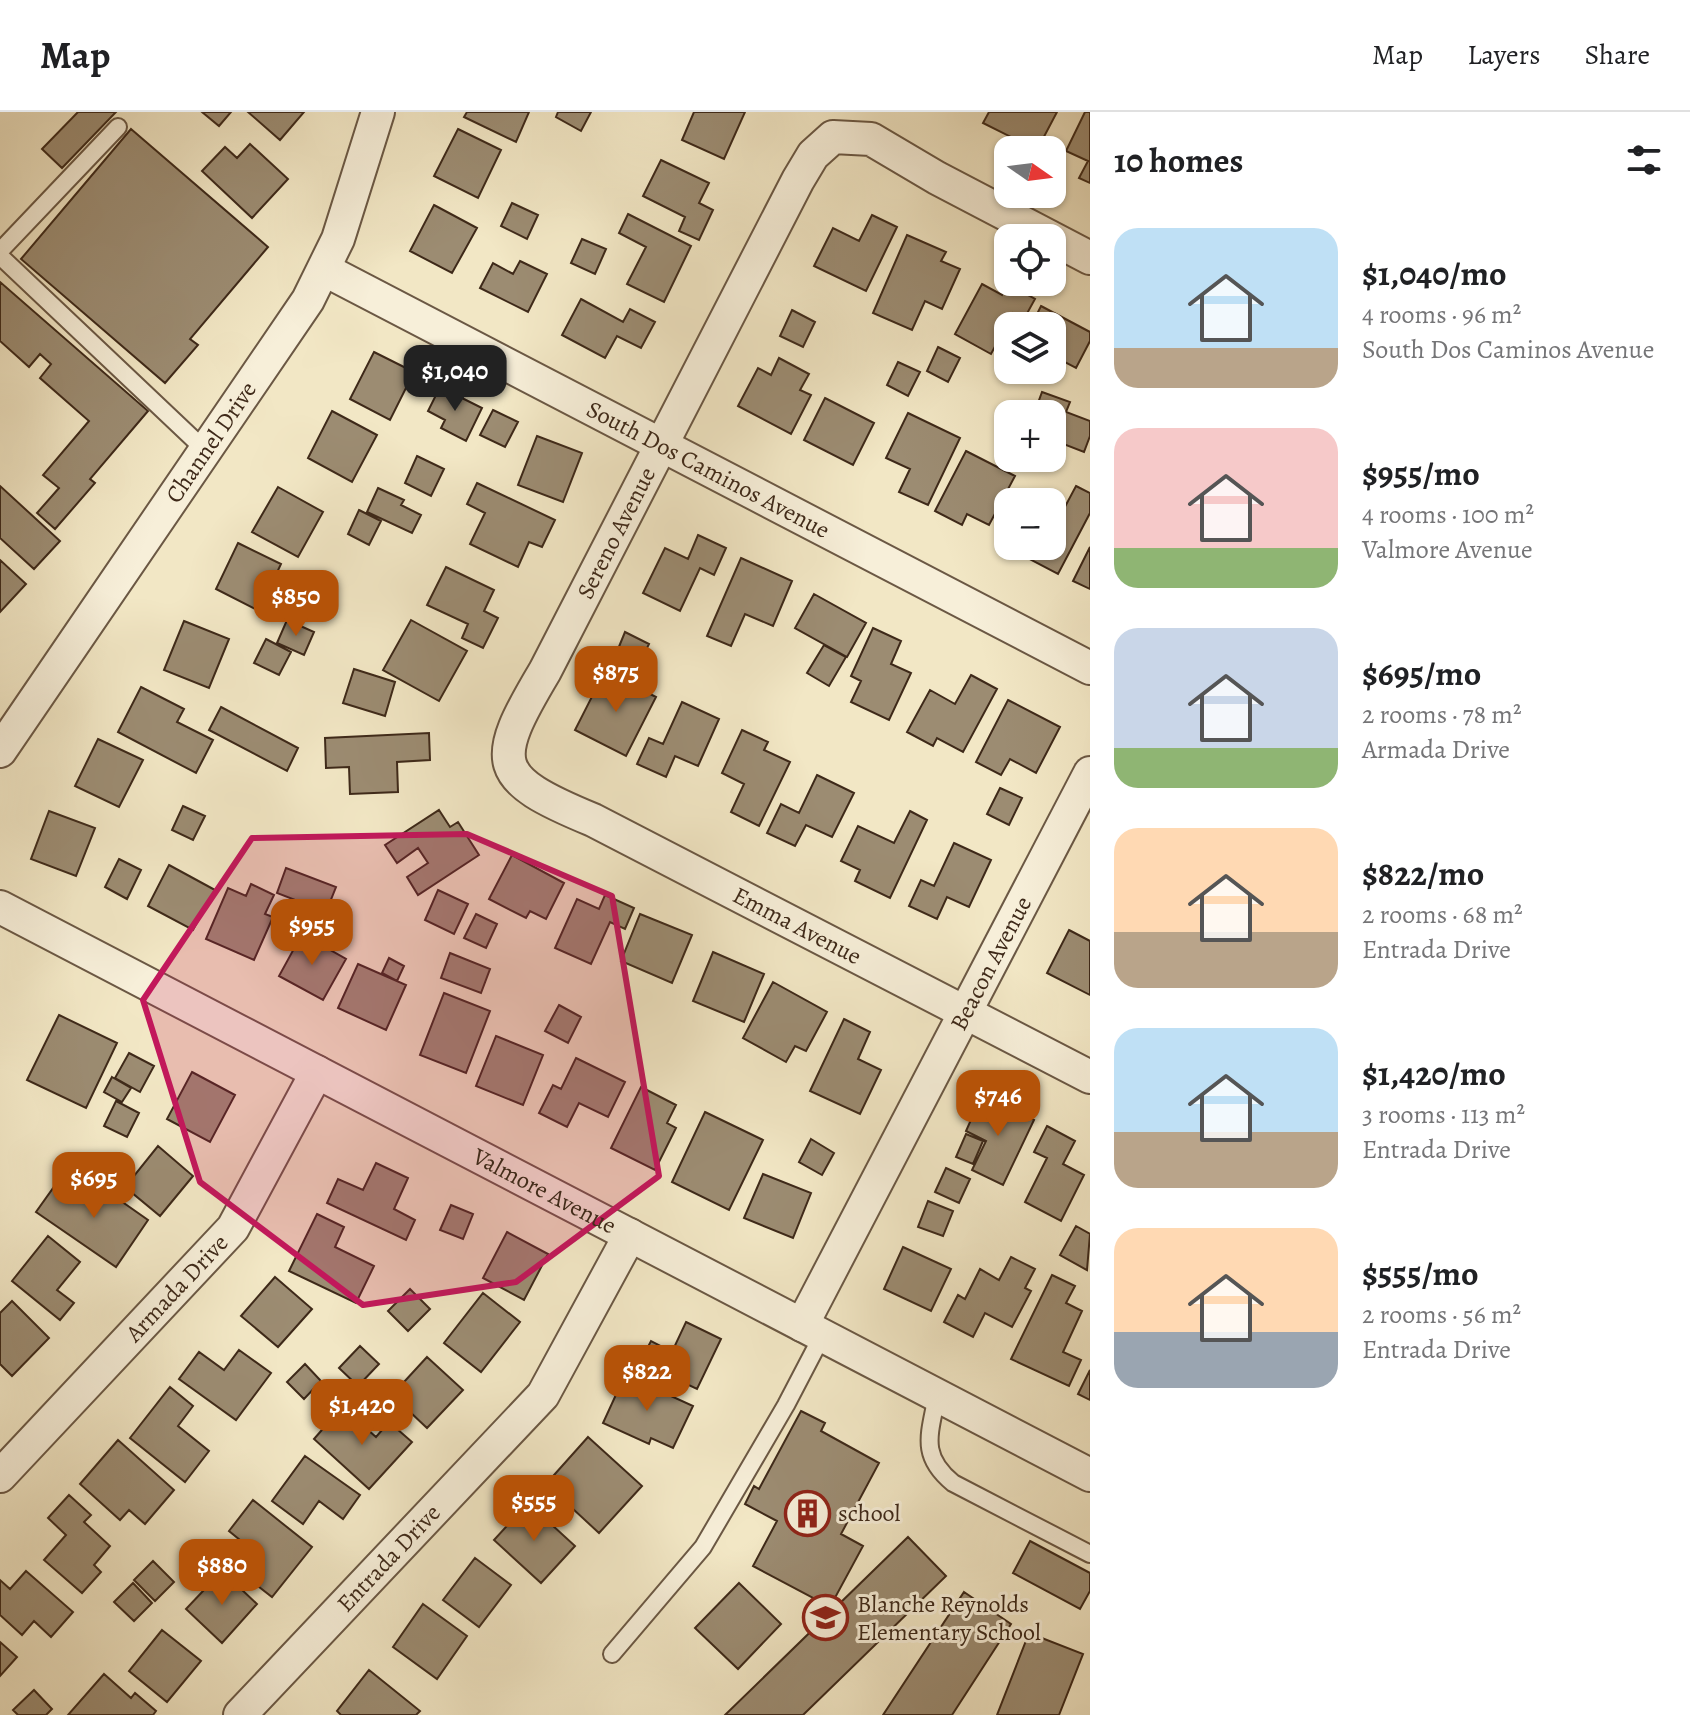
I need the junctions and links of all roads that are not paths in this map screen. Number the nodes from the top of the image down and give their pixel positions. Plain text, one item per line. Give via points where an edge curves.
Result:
1 (378, 112) edge
2 (118, 127) dead end
3 (0, 253) edge
4 (1090, 258) edge
5 (325, 270) junction
6 (661, 445) junction
7 (206, 451) junction
8 (1090, 668) edge
9 (0, 751) edge
10 (512, 768) joint
11 (1090, 773) edge
12 (0, 907) edge
13 (965, 1013) junction
14 (317, 1072) junction
15 (1090, 1077) edge
16 (630, 1235) junction
17 (812, 1330) junction
18 (937, 1395) junction
19 (1090, 1475) edge
20 (0, 1476) edge
21 (1090, 1554) edge
22 (612, 1654) dead end
23 (240, 1715) edge

1 - 5 street, Channel Drive
2 - 3 lane
3 - 7 lane
4 - 6 street, Sereno Avenue via 883,145 858,136 833,137 813,155 798,180
5 - 6 street, South Dos Caminos Avenue
5 - 7 street, Channel Drive
6 - 8 street, South Dos Caminos Avenue
6 - 10 street, Sereno Avenue via 516,720 509,743
7 - 9 street, Channel Drive
10 - 13 street, Emma Avenue via 534,795 593,820
11 - 13 street, Beacon Avenue
12 - 14 street, Valmore Avenue
13 - 15 street, Emma Avenue
13 - 17 street, Beacon Avenue
14 - 16 street, Valmore Avenue
14 - 20 street, Armada Drive via 233,1228
16 - 17 street, Valmore Avenue
16 - 23 street, Entrada Drive via 543,1395
17 - 18 street, Valmore Avenue
17 - 22 lane via 786,1405 703,1547
18 - 19 street, Valmore Avenue
18 - 21 lane via 928,1444 935,1468 953,1483

